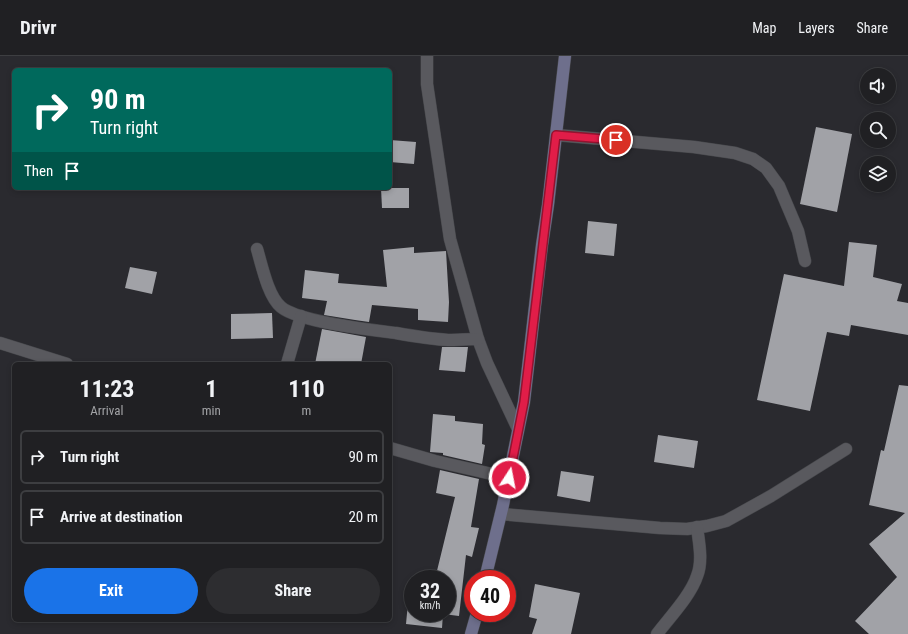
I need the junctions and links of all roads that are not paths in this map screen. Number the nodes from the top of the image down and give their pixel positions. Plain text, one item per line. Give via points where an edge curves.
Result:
1 (427, 56) edge
2 (565, 56) edge
3 (556, 135) junction
4 (257, 249) dead end
5 (804, 261) dead end
6 (301, 316) junction
7 (478, 339) junction
8 (0, 343) edge
9 (61, 362) edge
10 (288, 362) edge
11 (518, 429) junction
12 (392, 449) edge
13 (846, 449) dead end
14 (509, 478) junction
15 (501, 514) junction
16 (697, 527) junction
17 (487, 570) edge
18 (474, 622) edge
19 (471, 634) edge
20 (657, 634) edge

1 - 7 street via 427,84 450,239
2 - 3 street
3 - 5 street via 694,147 753,158 766,168 779,186 798,231
3 - 11 street via 524,402
4 - 6 street via 274,299 287,311
6 - 7 street via 329,323 447,340
6 - 10 street
7 - 11 street
8 - 9 street
11 - 14 street
12 - 14 street
13 - 16 street via 726,521
14 - 15 street
15 - 16 street via 660,528
15 - 17 street
16 - 20 street via 700,556 697,576 688,594
18 - 19 street

